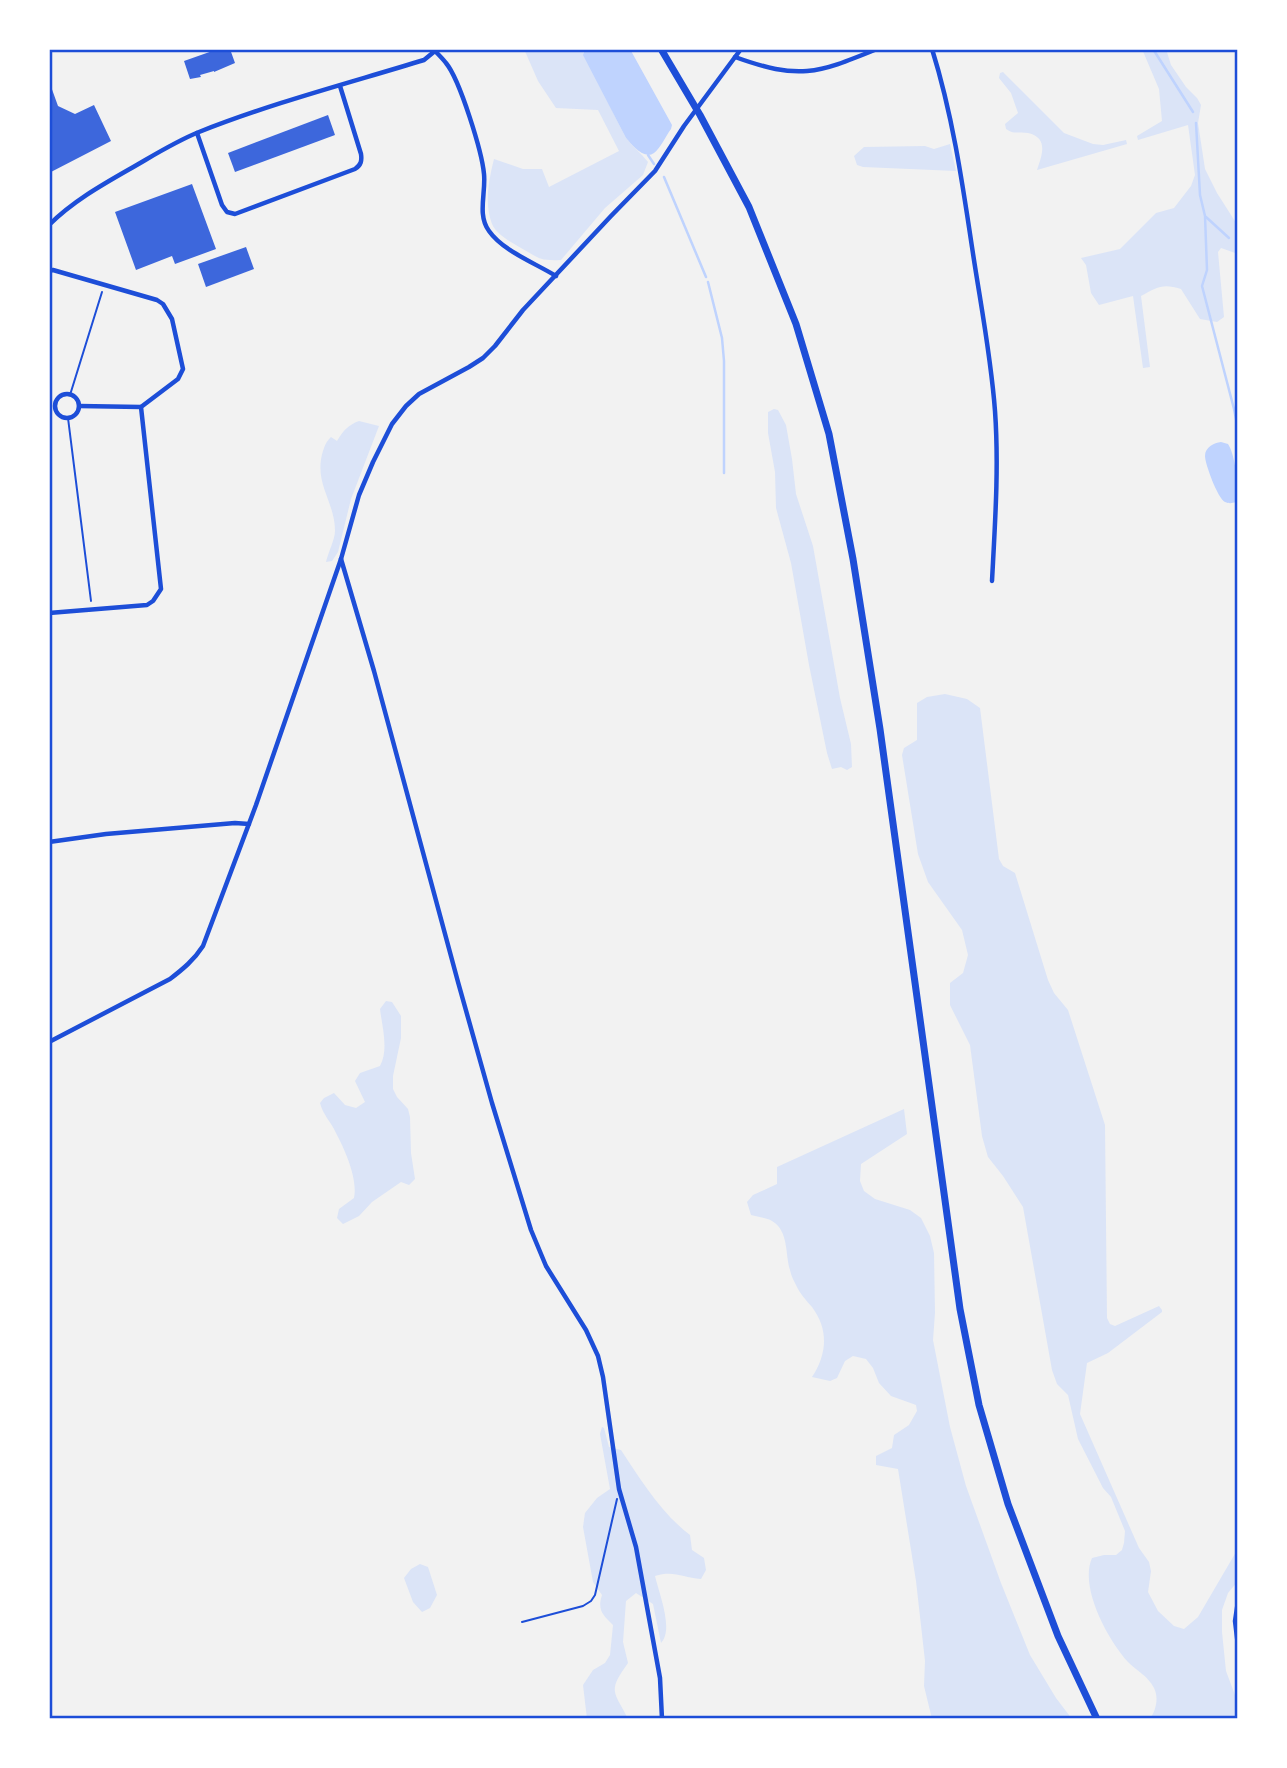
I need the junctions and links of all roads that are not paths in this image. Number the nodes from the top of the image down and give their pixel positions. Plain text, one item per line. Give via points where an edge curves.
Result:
1 (661, 49) edge
2 (741, 49) edge
3 (877, 49) edge
4 (932, 49) edge
5 (436, 50) edge
6 (735, 57) junction
7 (340, 86) junction
8 (197, 133) junction
9 (49, 225) edge
10 (49, 271) edge
11 (556, 276) junction
12 (49, 405) edge
13 (56, 405) junction
14 (79, 406) junction
15 (141, 407) junction
16 (341, 559) junction
17 (992, 581) dead end
18 (49, 613) edge
19 (249, 824) junction
20 (49, 842) edge
21 (49, 1042) edge
22 (617, 1499) dead end
23 (1238, 1601) edge
24 (522, 1622) dead end
25 (1238, 1646) edge
26 (662, 1719) edge
27 (1097, 1719) edge

1 - 27 highway via 754,218 796,324 830,433 880,729 960,1309 979,1405 1008,1504 1058,1636
2 - 6 street
3 - 6 street via 800,73
4 - 17 street via 954,135 995,407
5 - 7 street via 424,60
5 - 11 street via 458,84 481,158 487,229 505,246
6 - 11 street via 655,171
7 - 8 street
7 - 8 street via 361,154 360,166 235,214 222,205
8 - 9 street via 114,178
10 - 15 street via 163,304 172,318 183,364 181,375
11 - 16 street via 483,358 405,406 359,495
12 - 13 street
13 - 14 street via 61,396 71,395
13 - 14 street via 59,414 68,418
14 - 15 street
15 - 18 street via 161,589 147,605
16 - 19 street
16 - 26 street via 457,982 531,1230 546,1266 598,1356 619,1489 636,1547 660,1678
19 - 20 street
19 - 21 street via 196,956 170,979
22 - 24 lane via 591,1601
23 - 25 street

